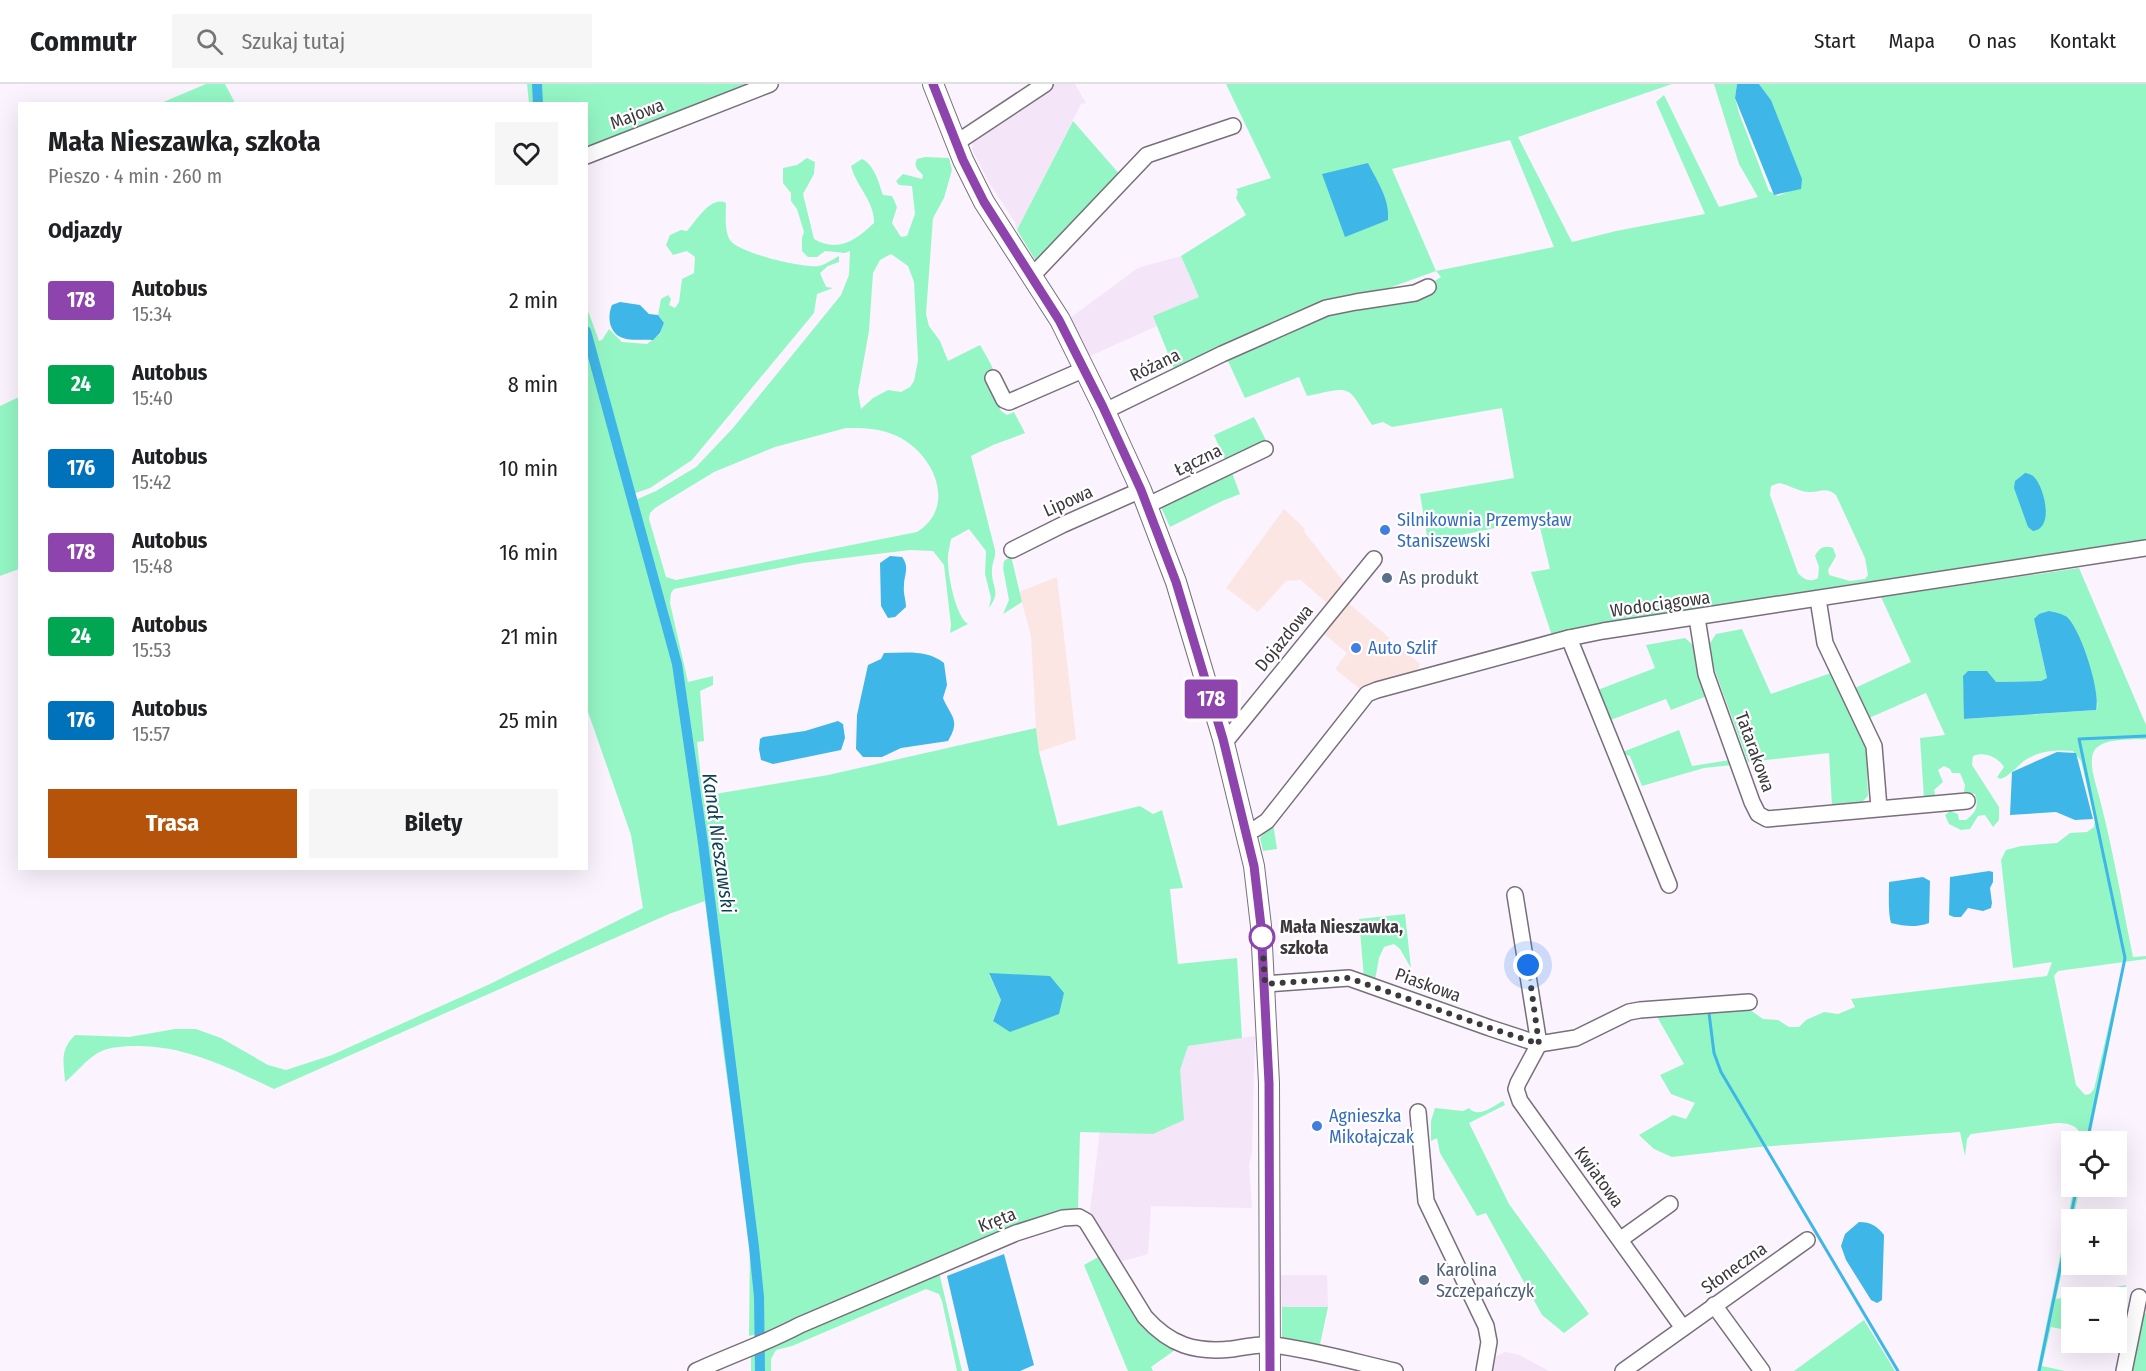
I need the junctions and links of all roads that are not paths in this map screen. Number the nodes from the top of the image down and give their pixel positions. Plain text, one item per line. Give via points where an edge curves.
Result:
1 (770, 84) edge
2 (1045, 84) edge
3 (935, 86) edge
4 (1233, 126) dead end
5 (956, 143) junction
6 (588, 155) edge
7 (1032, 276) junction
8 (1428, 287) dead end
9 (1084, 369) junction
10 (993, 378) dead end
11 (1105, 411) junction
12 (1265, 449) dead end
13 (1145, 498) junction
14 (2146, 548) edge
15 (1012, 550) dead end
16 (1374, 559) dead end
17 (1818, 599) junction
18 (1698, 618) junction
19 (1569, 638) junction
20 (1223, 739) junction
21 (1967, 801) dead end
22 (1879, 808) junction
23 (1247, 832) junction
24 (1669, 885) dead end
25 (1515, 895) dead end
26 (1265, 984) junction
27 (1749, 1002) dead end
28 (1539, 1044) junction
29 (1418, 1112) dead end
30 (1670, 1204) dead end
31 (1621, 1239) junction
32 (1807, 1240) dead end
33 (2139, 1297) dead end
34 (1714, 1305) junction
35 (1683, 1328) junction
36 (1270, 1345) junction
37 (1357, 1367) edge
38 (1630, 1369) edge
39 (696, 1371) edge
40 (1270, 1371) edge
41 (1395, 1371) edge
42 (1484, 1371) edge
43 (1762, 1371) edge
44 (2124, 1371) edge

1 - 6 street, Majowa
2 - 5 street
3 - 5 main road
4 - 7 street via 1147,155
5 - 7 main road via 984,202
7 - 9 main road
8 - 11 street, Różana via 1414,293 1326,308
9 - 10 street via 1008,402
9 - 11 main road
11 - 13 main road
12 - 13 street, Łączna
13 - 15 street, Lipowa via 1062,525
13 - 20 main road via 1178,587
14 - 17 street, Wodociągowa
16 - 20 street, Dojazdowa via 1229,737
17 - 18 street, Wodociągowa
17 - 22 street via 1825,643 1874,746
18 - 19 street, Wodociągowa
18 - 22 street, Tatarakowa via 1706,674 1758,814 1767,819
19 - 23 street, Wodociągowa via 1367,694 1267,821
19 - 24 street
20 - 23 main road
21 - 22 street, Tatarakowa
23 - 26 main road via 1258,886
25 - 28 street
26 - 28 street, Piaskowa via 1349,978
26 - 36 main road
27 - 28 street, Piaskowa via 1629,1012 1576,1038
28 - 31 street, Kwiatowa via 1518,1083 1518,1097
29 - 42 street via 1426,1201 1486,1326 1489,1342
30 - 31 street
31 - 35 street, Kwiatowa
32 - 34 street, Słoneczna
33 - 44 street
34 - 35 street, Słoneczna
34 - 43 street
35 - 38 street, Słoneczna
36 - 37 street, Kręta
36 - 39 street, Kręta via 1211,1350 1169,1340 1145,1317 1086,1221 1073,1217 997,1240
36 - 40 main road
37 - 41 street, Kręta

